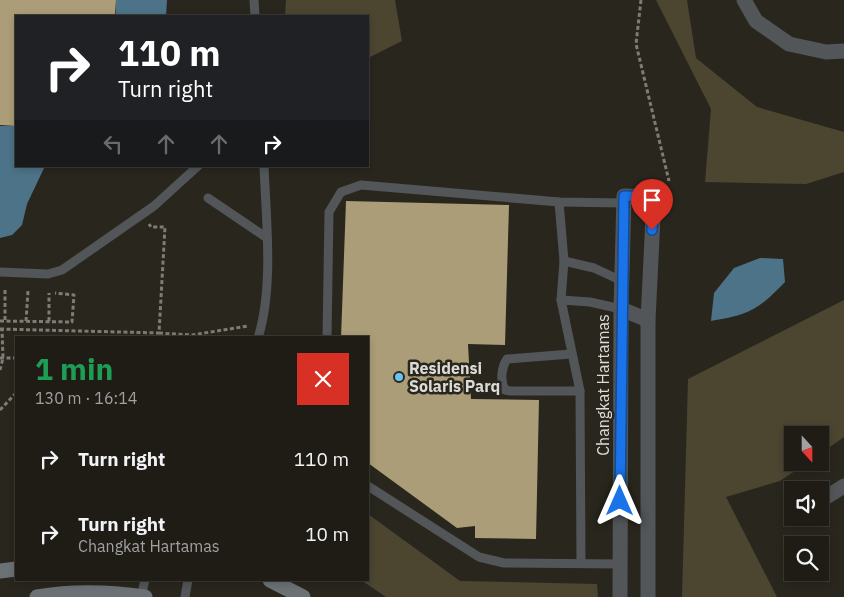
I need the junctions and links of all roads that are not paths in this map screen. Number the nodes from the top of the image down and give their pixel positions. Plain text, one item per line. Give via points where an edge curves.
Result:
1 (254, 0) edge
2 (744, 0) edge
3 (255, 15) edge
4 (844, 51) edge
5 (197, 167) edge
6 (264, 167) edge
7 (208, 198) dead end
8 (559, 202) junction
9 (624, 203) junction
10 (266, 238) junction
11 (564, 261) junction
12 (0, 272) edge
13 (622, 281) junction
14 (561, 300) junction
15 (621, 309) junction
16 (648, 320) junction
17 (259, 336) edge
18 (326, 336) edge
19 (571, 354) junction
20 (580, 392) junction
21 (844, 486) edge
22 (369, 487) edge
23 (829, 495) edge
24 (581, 563) junction
25 (620, 564) junction
26 (15, 569) edge
27 (0, 572) edge
28 (145, 581) edge
29 (188, 581) edge
30 (272, 581) edge
31 (58, 596) edge
32 (37, 597) edge
33 (142, 597) edge
34 (184, 597) edge
35 (302, 597) edge
36 (620, 597) edge
37 (648, 597) edge

1 - 3 lane
2 - 4 street via 756,21 789,44 826,52
5 - 12 lane via 154,206 62,270 48,274
6 - 10 lane
7 - 10 lane
8 - 9 lane
8 - 11 lane
8 - 18 lane via 361,186 341,192 329,212
9 - 13 street, Changkat Hartamas
9 - 16 street via 624,196 654,197
10 - 17 lane via 268,255
11 - 13 lane via 594,268
11 - 14 lane
13 - 15 street, Changkat Hartamas
14 - 15 lane
14 - 19 lane
15 - 16 street
15 - 25 street, Changkat Hartamas
16 - 37 street
19 - 20 lane
19 - 20 lane via 507,359 503,366 502,385 511,391
20 - 24 lane
21 - 23 street
22 - 24 lane via 479,557 504,563
24 - 25 lane
25 - 36 street, Changkat Hartamas
26 - 27 street
28 - 33 lane
29 - 34 lane
30 - 35 street
31 - 32 street
31 - 33 street via 101,594

